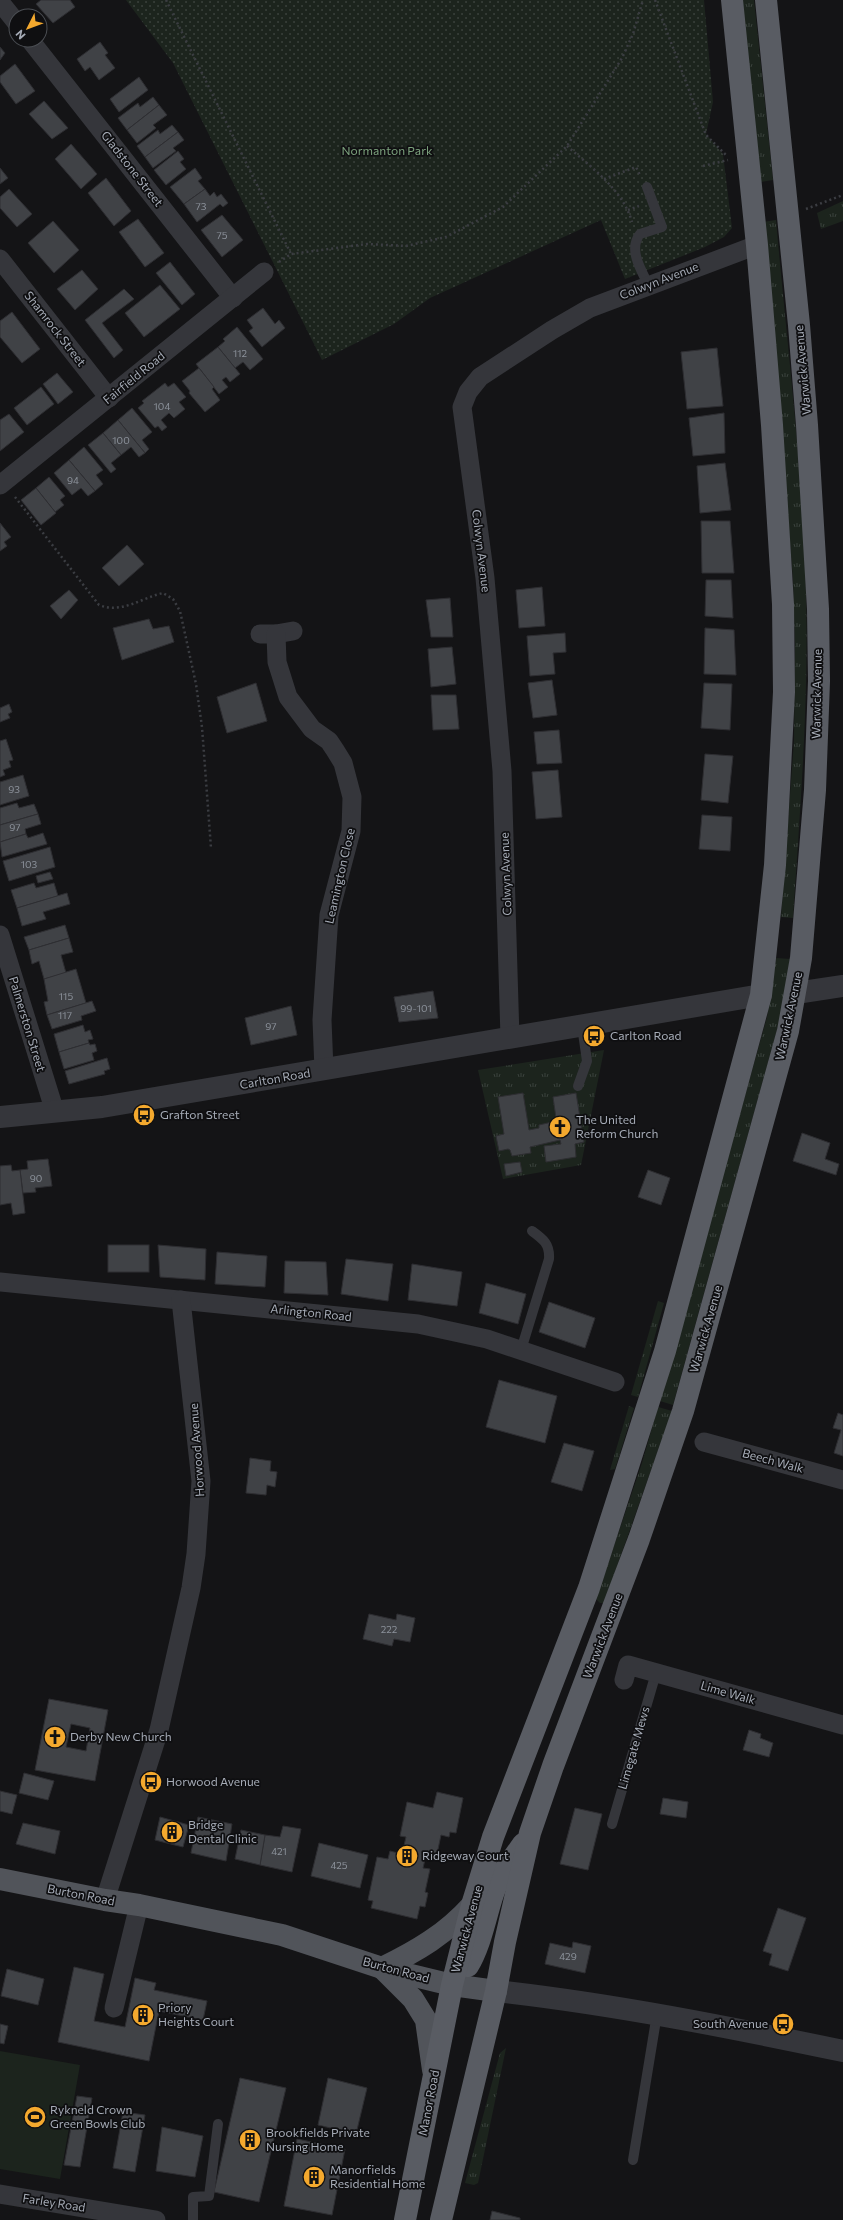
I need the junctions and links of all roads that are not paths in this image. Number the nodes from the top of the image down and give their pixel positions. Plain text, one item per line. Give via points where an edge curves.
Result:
1 (732, 0) edge
2 (766, 0) edge
3 (0, 2) edge
4 (8, 12) edge
5 (36, 48) edge
6 (647, 187) road end
7 (756, 244) junction
8 (0, 259) edge
9 (264, 272) dead end
10 (648, 284) junction
11 (233, 298) junction
12 (109, 398) junction
13 (2, 484) edge
14 (276, 633) dead end
15 (0, 936) edge
16 (843, 986) edge
17 (796, 993) junction
18 (761, 995) junction
19 (582, 1026) junction
20 (510, 1038) junction
21 (324, 1070) junction
22 (578, 1086) dead end
23 (55, 1112) junction
24 (0, 1117) edge
25 (532, 1231) dead end
26 (0, 1282) edge
27 (181, 1300) junction
28 (521, 1350) junction
29 (615, 1382) dead end
30 (704, 1442) dead end
31 (843, 1480) edge
32 (656, 1672) junction
33 (624, 1680) dead end
34 (843, 1725) edge
35 (612, 1824) dead end
36 (530, 1833) junction
37 (0, 1879) edge
38 (105, 1900) junction
39 (139, 1905) junction
40 (472, 1905) junction
41 (382, 1968) junction
42 (452, 1985) junction
43 (496, 1991) junction
44 (114, 2008) dead end
45 (657, 2014) junction
46 (843, 2051) edge
47 (433, 2078) junction
48 (218, 2124) dead end
49 (633, 2160) dead end
50 (0, 2194) edge
51 (156, 2220) edge
52 (193, 2220) edge
53 (404, 2220) edge
54 (441, 2220) edge

1 - 7 highway, Warwick Avenue
2 - 17 highway, Warwick Avenue via 807,425 818,609 816,790
3 - 4 street
5 - 11 street, Gladstone Street
6 - 10 lane via 662,227 643,232 637,238 638,261
7 - 10 street, Colwyn Avenue
7 - 18 highway, Warwick Avenue via 772,425 783,604 784,692 775,865
8 - 12 street, Shamrock Street
9 - 11 street, Fairfield Road
10 - 20 street, Colwyn Avenue via 590,308 513,354 480,377 468,392 462,407 485,578 502,771
11 - 12 street, Fairfield Road
12 - 13 street, Fairfield Road
14 - 21 street, Leamington Close via 277,662 288,698 307,724 329,741 335,750 343,763 352,797 351,831 329,915 322,1020
15 - 23 street, Palmerston Street
16 - 17 street
17 - 36 highway, Warwick Avenue via 782,1053 683,1411 636,1547
18 - 19 street, Carlton Road
18 - 40 highway, Warwick Avenue via 644,1418 589,1588 493,1837
19 - 20 street, Carlton Road
19 - 22 lane via 588,1061
20 - 21 street, Carlton Road
21 - 23 street, Carlton Road via 102,1107
23 - 24 street, Carlton Road
25 - 28 lane via 545,1241 549,1254
26 - 27 street, Arlington Road
27 - 28 street, Arlington Road via 418,1324 487,1339
27 - 38 street, Horwood Avenue via 201,1481 196,1554 177,1658 159,1730
28 - 29 street, Arlington Road
30 - 31 street, Beech Walk
32 - 33 street, Lime Walk via 628,1665
32 - 34 street, Lime Walk
32 - 35 lane, Limegate Mews
36 - 42 highway via 493,1893 476,1954 464,1973
36 - 43 highway, Warwick Avenue
37 - 38 main road, Burton Road
38 - 39 main road, Burton Road
39 - 41 main road, Burton Road via 282,1935
39 - 44 street
40 - 41 main road via 447,1931 430,1943
40 - 42 highway, Warwick Avenue
41 - 42 main road, Burton Road
41 - 47 main road via 408,1995 426,2020
42 - 43 main road, Burton Road
42 - 47 highway, Manor Road
43 - 45 street, Burton Road
43 - 54 highway
45 - 46 street, Burton Road
45 - 49 lane
47 - 53 highway, Manor Road
48 - 52 lane via 209,2196 193,2197
50 - 51 street, Farley Road

